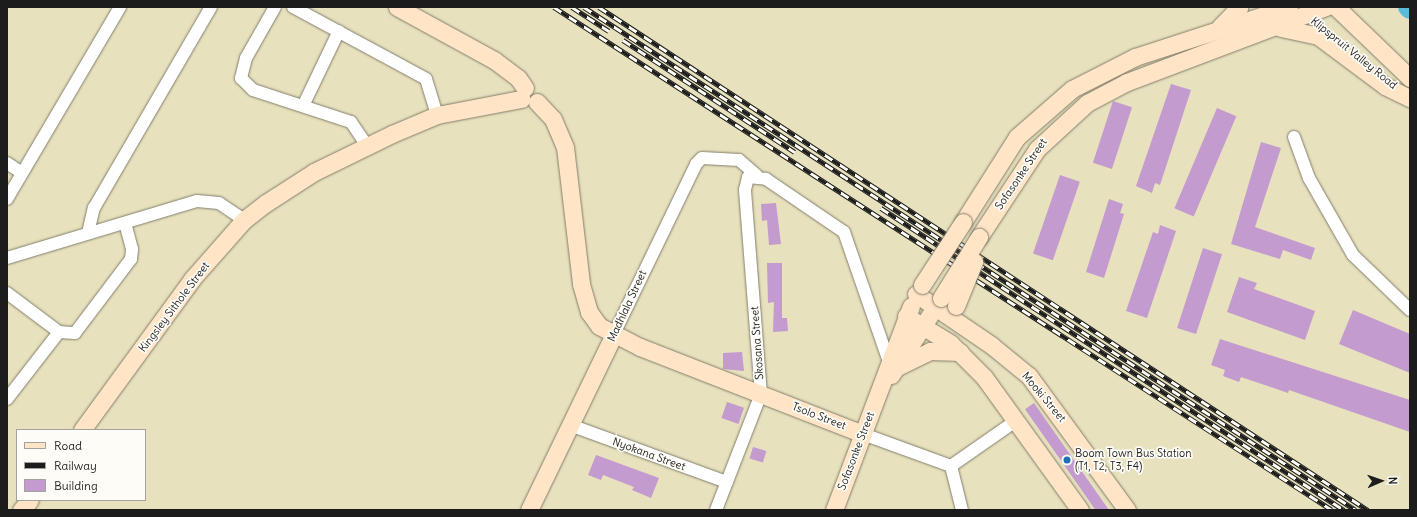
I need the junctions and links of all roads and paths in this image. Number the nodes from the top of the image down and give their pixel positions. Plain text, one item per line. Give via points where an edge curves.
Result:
1 (120, 7) edge
2 (211, 7) edge
3 (275, 7) edge
4 (293, 7) edge
5 (397, 7) edge
6 (1240, 7) edge
7 (1289, 7) edge
8 (1326, 7) edge
9 (1336, 7) edge
10 (1358, 7) edge
11 (1303, 11) edge
12 (1276, 28) junction
13 (339, 31) junction
14 (1362, 31) junction
15 (1205, 34) junction
16 (1410, 78) edge
17 (528, 96) junction
18 (1410, 98) edge
19 (303, 106) junction
20 (437, 115) junction
21 (1294, 137) dead end
22 (366, 144) junction
23 (7, 163) edge
24 (22, 173) junction
25 (756, 176) junction
26 (7, 200) edge
27 (244, 220) junction
28 (125, 223) junction
29 (88, 233) junction
30 (7, 258) edge
31 (919, 290) junction
32 (7, 293) edge
33 (947, 307) junction
34 (1410, 310) edge
35 (906, 316) junction
36 (923, 325) junction
37 (59, 332) junction
38 (613, 336) junction
39 (961, 352) junction
40 (893, 365) junction
41 (761, 394) junction
42 (7, 399) edge
43 (1017, 420) junction
44 (570, 425) junction
45 (83, 429) edge
46 (863, 434) junction
47 (951, 466) junction
48 (727, 482) junction
49 (29, 501) edge
50 (961, 509) edge
51 (21, 510) edge
52 (529, 510) edge
53 (716, 510) edge
54 (834, 510) edge
55 (1080, 510) edge
56 (1127, 510) edge

1 - 24 street
2 - 29 street via 94,208
3 - 19 street via 246,58 241,78 253,90
4 - 13 street
5 - 17 main road, Tsolo Street via 494,60 518,78
6 - 15 main road via 1227,23
7 - 15 main road, Sofasonke Street
8 - 11 main road, Sofasonke Street
9 - 14 main road, Klipspruit Valley Road
10 - 14 main road
11 - 12 main road, Sofasonke Street
11 - 18 main road, Klipspruit Valley Road
12 - 18 main road via 1301,30 1318,36 1385,86
12 - 33 main road, Sofasonke Street, bridge via 1127,82 1087,103 1045,139 995,212
13 - 19 street
13 - 20 street via 426,79
14 - 16 main road, Klipspruit Valley Road
15 - 31 main road, Sofasonke Street, bridge via 1110,67 1055,101 1018,137
17 - 20 main road, Kingsley Sithole Street
17 - 38 main road, Tsolo Street via 553,119 565,148 584,301 599,326
19 - 22 street via 351,122
20 - 22 main road, Kingsley Sithole Street
21 - 34 street via 1309,178 1350,249
22 - 27 main road, Kingsley Sithole Street via 288,188
23 - 24 street
24 - 26 street
25 - 38 street, Madhlala Street via 739,160 702,158 691,172
25 - 40 street, Madhlala Street via 824,216 844,232
25 - 41 street, Skosana Street via 748,177 745,190
27 - 28 street via 219,203 204,200
27 - 45 main road, Kingsley Sithole Street via 192,279
28 - 29 street
28 - 37 street via 132,249 128,263 79,330 70,334
29 - 30 street
31 - 33 main road, Mooki Street
31 - 35 main road, Sofasonke Street
32 - 37 street
33 - 36 main road, Sofasonke Street
33 - 56 main road, Mooki Street via 1028,376
35 - 36 main road
35 - 40 main road, Sofasonke Street
36 - 39 main road
36 - 40 main road, Sofasonke Street
37 - 42 street
38 - 41 main road, Tsolo Street
38 - 44 main road, Madhlala Street
39 - 40 main road via 930,351
39 - 43 main road
40 - 46 main road, Sofasonke Street via 879,392
41 - 46 main road, Tsolo Street
41 - 48 street, Skosana Street
43 - 47 street
43 - 55 main road
44 - 48 street, Nyokana Street
44 - 52 main road, Madhlala Street
46 - 47 street, Tsolo Street
46 - 54 main road, Sofasonke Street
47 - 50 street
48 - 53 street, Skosana Street
49 - 51 main road

